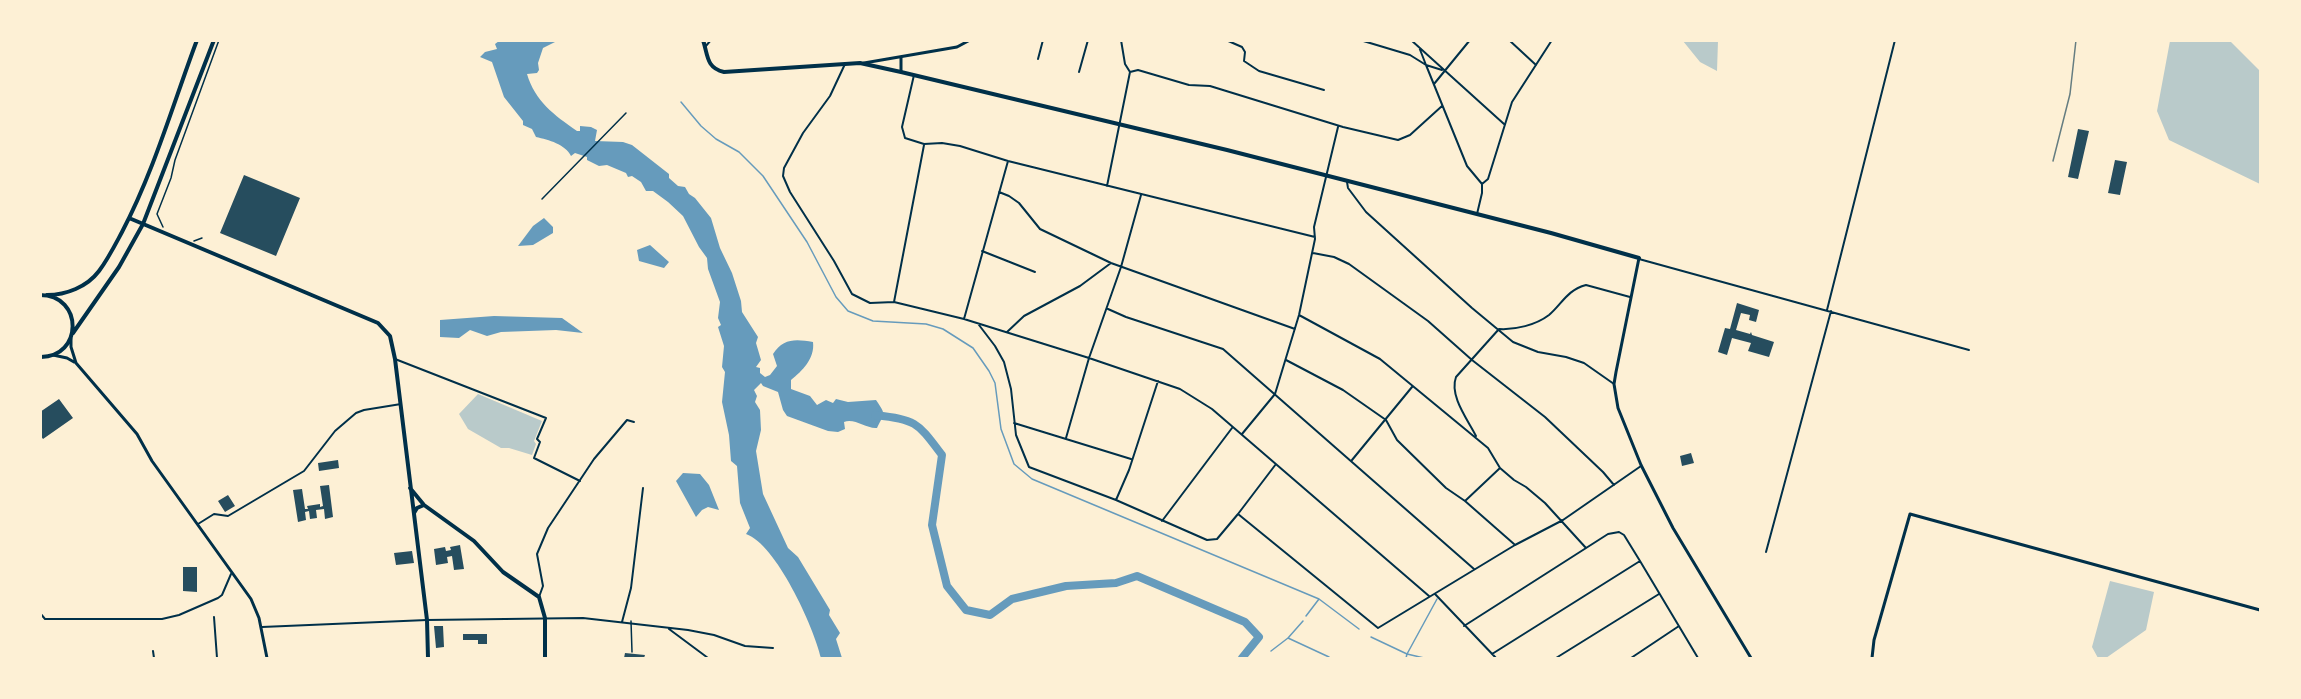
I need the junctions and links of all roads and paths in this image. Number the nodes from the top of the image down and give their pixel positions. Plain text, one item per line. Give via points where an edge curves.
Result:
1 (197, 40) edge
2 (214, 40) edge
3 (219, 40) edge
4 (703, 40) edge
5 (711, 40) edge
6 (970, 40) edge
7 (1043, 40) edge
8 (1088, 40) edge
9 (1121, 40) edge
10 (1226, 40) edge
11 (1360, 40) edge
12 (1412, 40) edge
13 (1470, 40) edge
14 (1509, 40) edge
15 (1552, 40) edge
16 (1895, 40) edge
17 (705, 46) junction
18 (1418, 47) junction
19 (901, 57) junction
20 (1038, 59) dead end
21 (860, 63) junction
22 (845, 64) junction
23 (1426, 65) junction
24 (1536, 65) junction
25 (1445, 71) junction
26 (901, 72) junction
27 (1079, 72) dead end
28 (1130, 72) junction
29 (914, 75) junction
30 (1434, 84) junction
31 (1324, 90) dead end
32 (1442, 106) junction
33 (626, 113) dead end
34 (1119, 124) junction
35 (1504, 124) junction
36 (1338, 126) junction
37 (924, 144) junction
38 (1008, 161) junction
39 (1326, 177) junction
40 (1347, 182) junction
41 (1482, 184) junction
42 (1107, 186) junction
43 (999, 192) junction
44 (1141, 194) junction
45 (542, 199) dead end
46 (1476, 214) junction
47 (129, 218) junction
48 (143, 224) junction
49 (164, 228) dead end
50 (185, 237) dead end
51 (1315, 237) junction
52 (201, 238) dead end
53 (982, 251) junction
54 (1313, 253) junction
55 (1639, 258) junction
56 (1111, 263) junction
57 (1121, 267) junction
58 (1035, 272) dead end
59 (40, 295) edge
60 (47, 295) junction
61 (1630, 297) junction
62 (894, 302) junction
63 (1108, 309) junction
64 (1829, 311) junction
65 (1299, 315) junction
66 (964, 319) junction
67 (977, 323) junction
68 (1295, 329) junction
69 (1499, 329) junction
70 (1007, 332) junction
71 (73, 333) junction
72 (71, 339) junction
73 (1969, 350) dead end
74 (53, 356) junction
75 (42, 358) edge
76 (1089, 358) junction
77 (395, 359) junction
78 (1286, 360) junction
79 (1472, 360) junction
80 (76, 363) junction
81 (1158, 381) junction
82 (1614, 384) junction
83 (1412, 387) junction
84 (1275, 394) junction
85 (401, 404) junction
86 (1386, 420) junction
87 (634, 422) dead end
88 (1013, 422) junction
89 (1233, 427) junction
90 (1242, 434) junction
91 (1066, 438) junction
92 (1478, 438) junction
93 (1131, 459) junction
94 (1352, 460) junction
95 (1276, 464) junction
96 (1641, 465) junction
97 (1500, 468) junction
98 (580, 481) junction
99 (1614, 485) junction
100 (410, 487) junction
101 (643, 488) dead end
102 (1116, 500) junction
103 (1465, 501) junction
104 (424, 505) junction
105 (413, 514) junction
106 (1238, 514) junction
107 (1563, 520) junction
108 (1162, 521) junction
109 (198, 524) junction
110 (1515, 545) junction
111 (1586, 548) junction
112 (1766, 552) dead end
113 (1640, 561) junction
114 (1474, 570) junction
115 (231, 574) junction
116 (1435, 594) junction
117 (1659, 594) junction
118 (1429, 596) junction
119 (540, 597) junction
120 (2260, 609) edge
121 (40, 613) edge
122 (214, 617) dead end
123 (546, 618) junction
124 (427, 620) junction
125 (622, 622) junction
126 (631, 622) junction
127 (1464, 626) junction
128 (1679, 626) junction
129 (262, 627) junction
130 (669, 629) junction
131 (774, 648) dead end
132 (153, 651) dead end
133 (632, 652) dead end
134 (1491, 654) junction
135 (154, 658) edge
136 (217, 658) edge
137 (267, 658) edge
138 (428, 658) edge
139 (545, 658) edge
140 (708, 658) edge
141 (1496, 658) edge
142 (1556, 658) edge
143 (1631, 658) edge
144 (1698, 658) edge
145 (1751, 658) edge
146 (1872, 658) edge

1 - 47 main road
2 - 48 main road
3 - 49 path via 158,214
4 - 17 main road
5 - 17 street
6 - 19 street via 957,47
7 - 20 street
8 - 27 street
9 - 28 street
10 - 31 street via 1242,47 1244,61 1259,70
11 - 23 street via 1410,55
12 - 18 street
13 - 25 street
14 - 24 street
15 - 24 street
16 - 64 street
17 - 22 main road via 709,64 724,72
18 - 23 street
18 - 25 street
19 - 21 street
19 - 26 street
21 - 22 main road
21 - 26 main road
22 - 62 street via 830,96 803,133 783,176 852,294 870,303
23 - 25 street
23 - 30 street
24 - 35 street via 1512,102
25 - 30 street
25 - 35 street
26 - 29 main road
28 - 34 street
28 - 36 street via 1138,70 1189,85 1210,86
29 - 34 main road
29 - 37 street via 902,131 905,138
30 - 32 street
32 - 36 street via 1410,135 1398,140
32 - 41 street via 1467,166
33 - 45 street
34 - 39 main road
34 - 42 street
35 - 41 street via 1488,179
36 - 39 street
37 - 38 street via 960,146
37 - 62 street
38 - 42 street
38 - 43 street
39 - 40 main road
39 - 51 street
40 - 46 main road
40 - 69 street via 1366,212
41 - 46 street
42 - 44 street
43 - 53 street
43 - 56 street via 1019,204 1040,229
44 - 51 street
44 - 57 street
46 - 55 main road
47 - 48 main road
47 - 60 main road via 91,280 71,291
48 - 71 main road via 119,267
48 - 77 main road via 378,323 390,336
50 - 52 path via 196,241
51 - 54 street
53 - 58 street
53 - 66 street
54 - 65 street
54 - 79 street via 1348,264 1428,321
55 - 61 street
55 - 64 street
56 - 57 street
56 - 70 street via 1080,286 1024,316
57 - 63 street
57 - 68 street
59 - 60 main road
60 - 71 main road via 68,309
61 - 69 street via 1586,285 1568,294 1550,314 1535,323
61 - 82 street
62 - 66 street
63 - 76 street
63 - 84 street via 1223,349
64 - 73 street
64 - 112 street
65 - 68 street
65 - 83 street via 1380,359
66 - 67 street
67 - 70 street
67 - 88 street via 1006,368
68 - 78 street
69 - 79 street
69 - 82 street via 1523,347 1584,363
70 - 76 street
71 - 72 main road
72 - 74 main road
72 - 80 street
74 - 75 main road
74 - 80 street
76 - 81 street
76 - 91 street
77 - 85 main road
77 - 98 street via 546,418 534,458
78 - 84 street
78 - 86 street via 1343,390
79 - 92 street via 1454,384 1464,415
79 - 99 street via 1545,417
80 - 109 street via 137,434
81 - 89 street via 1194,396
81 - 93 street
82 - 96 street via 1618,408
83 - 86 street
83 - 92 street
84 - 90 street
84 - 94 street
85 - 100 main road
85 - 109 street via 356,413 335,431 304,471 228,516 214,514
86 - 94 street
86 - 103 street via 1397,440 1446,488
87 - 98 street via 627,420
88 - 91 street
88 - 102 street via 1029,466
89 - 90 street
89 - 108 street
90 - 95 street
91 - 93 street
92 - 97 street
93 - 102 street
94 - 114 street
95 - 106 street
95 - 118 street
96 - 99 street
96 - 145 street via 1673,528
97 - 103 street
97 - 107 street
98 - 119 street via 539,547 537,561 543,586
99 - 107 street
100 - 104 main road
100 - 105 main road
101 - 125 street via 631,588
102 - 108 street
103 - 110 street
104 - 105 main road
104 - 119 main road via 474,541 503,573
105 - 124 main road
106 - 108 street via 1217,539 1207,540
106 - 118 street via 1378,628
107 - 110 street
107 - 111 street
109 - 115 street
110 - 114 street
111 - 113 street via 1619,532
111 - 127 street
113 - 117 street
113 - 134 street
114 - 116 street
115 - 121 street via 218,598 169,618 45,619
115 - 129 street via 251,599
116 - 118 street
116 - 127 street
117 - 128 street
117 - 142 street
119 - 123 main road
120 - 146 street via 1910,514
122 - 136 street
123 - 124 street
123 - 125 street
123 - 139 main road
124 - 129 street
124 - 138 main road
125 - 126 street
126 - 130 street
126 - 133 street
127 - 134 street
128 - 143 street
128 - 144 street
129 - 137 street
130 - 131 street via 714,635 745,646
130 - 140 street
132 - 135 street
134 - 141 street

